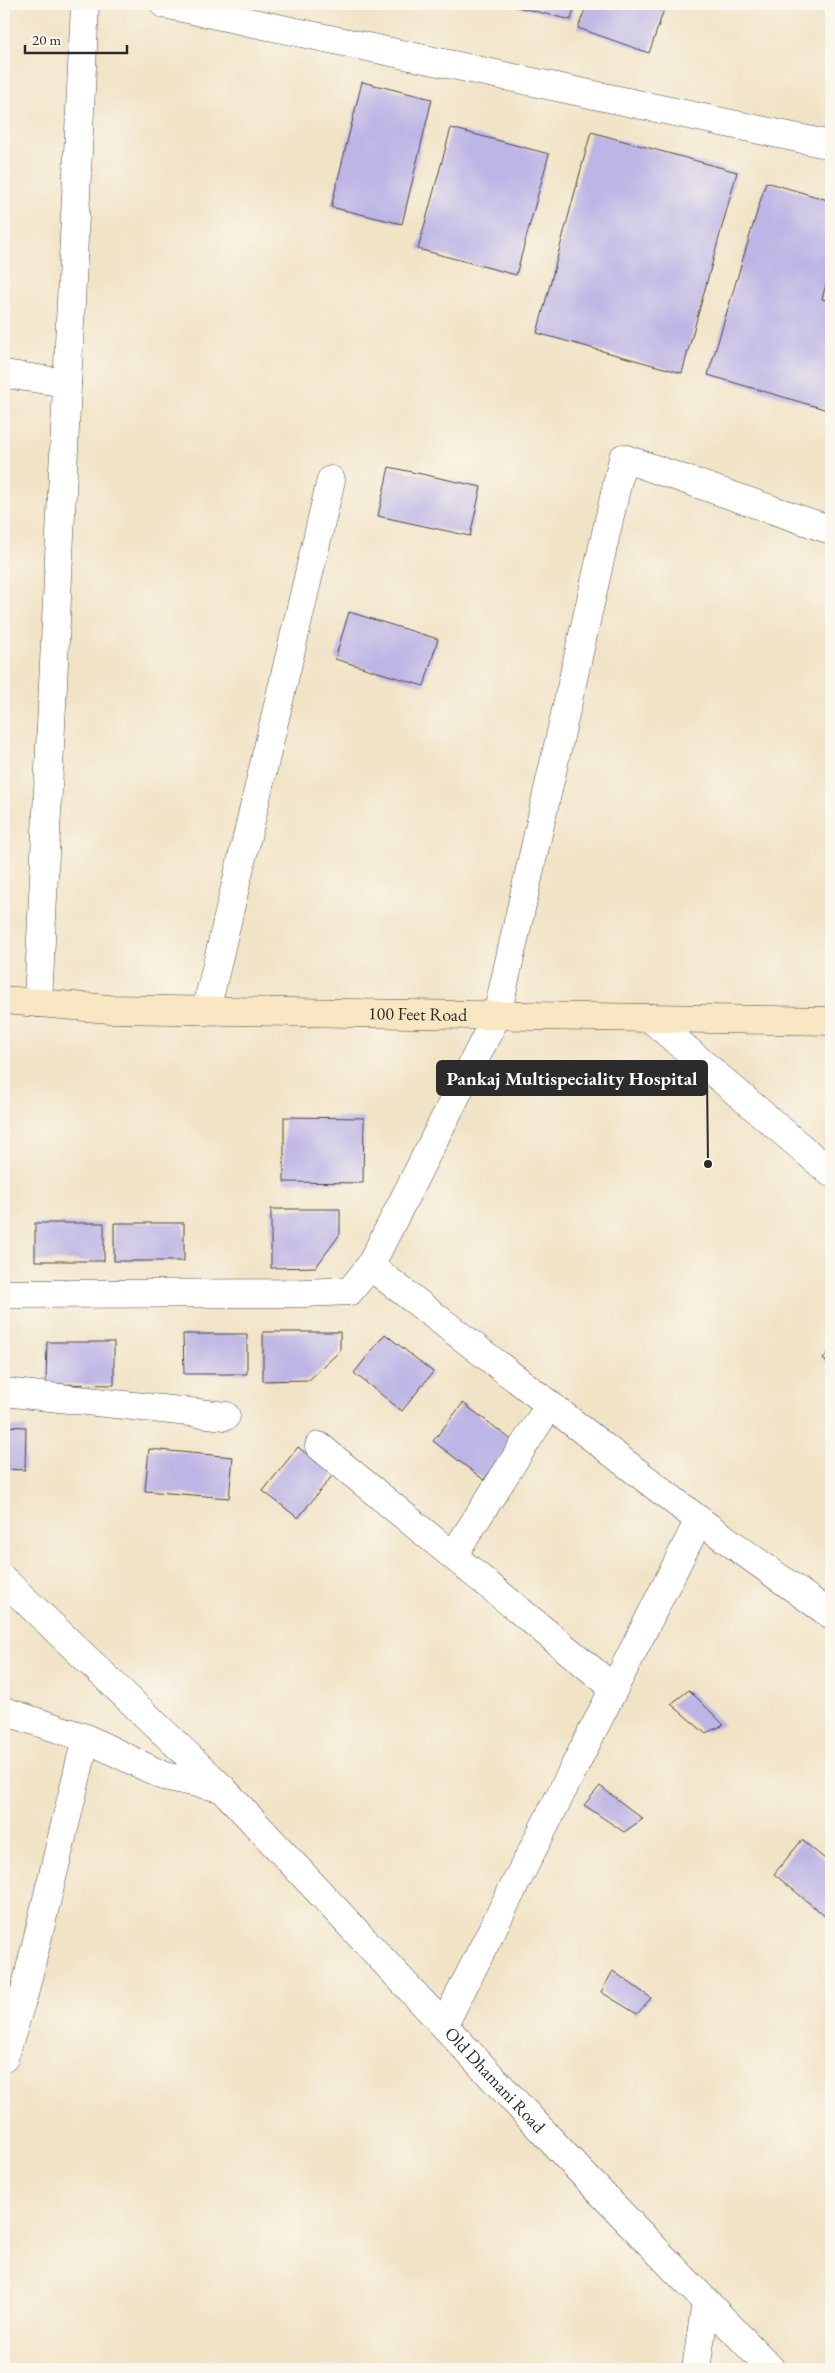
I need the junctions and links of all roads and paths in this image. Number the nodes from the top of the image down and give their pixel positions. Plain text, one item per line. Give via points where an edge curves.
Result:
1 (85, 4) edge
2 (164, 4) edge
3 (831, 145) edge
4 (4, 374) edge
5 (67, 383) junction
6 (332, 480) dead end
7 (831, 530) edge
8 (4, 1000) edge
9 (38, 1003) junction
10 (206, 1010) junction
11 (497, 1015) junction
12 (650, 1018) junction
13 (831, 1021) edge
14 (831, 1174) edge
15 (370, 1266) junction
16 (4, 1294) edge
17 (4, 1392) edge
18 (549, 1406) junction
19 (226, 1416) dead end
20 (320, 1446) dead end
21 (699, 1520) junction
22 (454, 1554) junction
23 (4, 1580) edge
24 (831, 1615) edge
25 (614, 1688) junction
26 (4, 1711) edge
27 (86, 1738) junction
28 (222, 1788) junction
29 (14, 1992) edge
30 (444, 2025) junction
31 (4, 2058) edge
32 (706, 2302) junction
33 (696, 2369) edge
34 (771, 2369) edge

1 - 5 street
2 - 3 street
4 - 5 street
5 - 9 street
6 - 10 street
7 - 11 street via 623,458
8 - 9 main road, 100 Feet Road
9 - 10 main road, 100 Feet Road via 109,1009
10 - 11 main road, 100 Feet Road
11 - 12 main road, 100 Feet Road
11 - 15 street
12 - 13 main road, 100 Feet Road
12 - 14 street
15 - 16 street via 350,1291 304,1294
15 - 18 street
17 - 19 street
18 - 21 street
18 - 22 street
20 - 22 street
21 - 24 street
21 - 25 street
22 - 25 street
23 - 28 street, Old Dhamani Road
25 - 30 street
26 - 27 street
27 - 28 street via 164,1776
27 - 29 street
28 - 30 street, Old Dhamani Road
29 - 31 street
30 - 32 street, Old Dhamani Road
32 - 33 street
32 - 34 street, Old Dhamani Road

